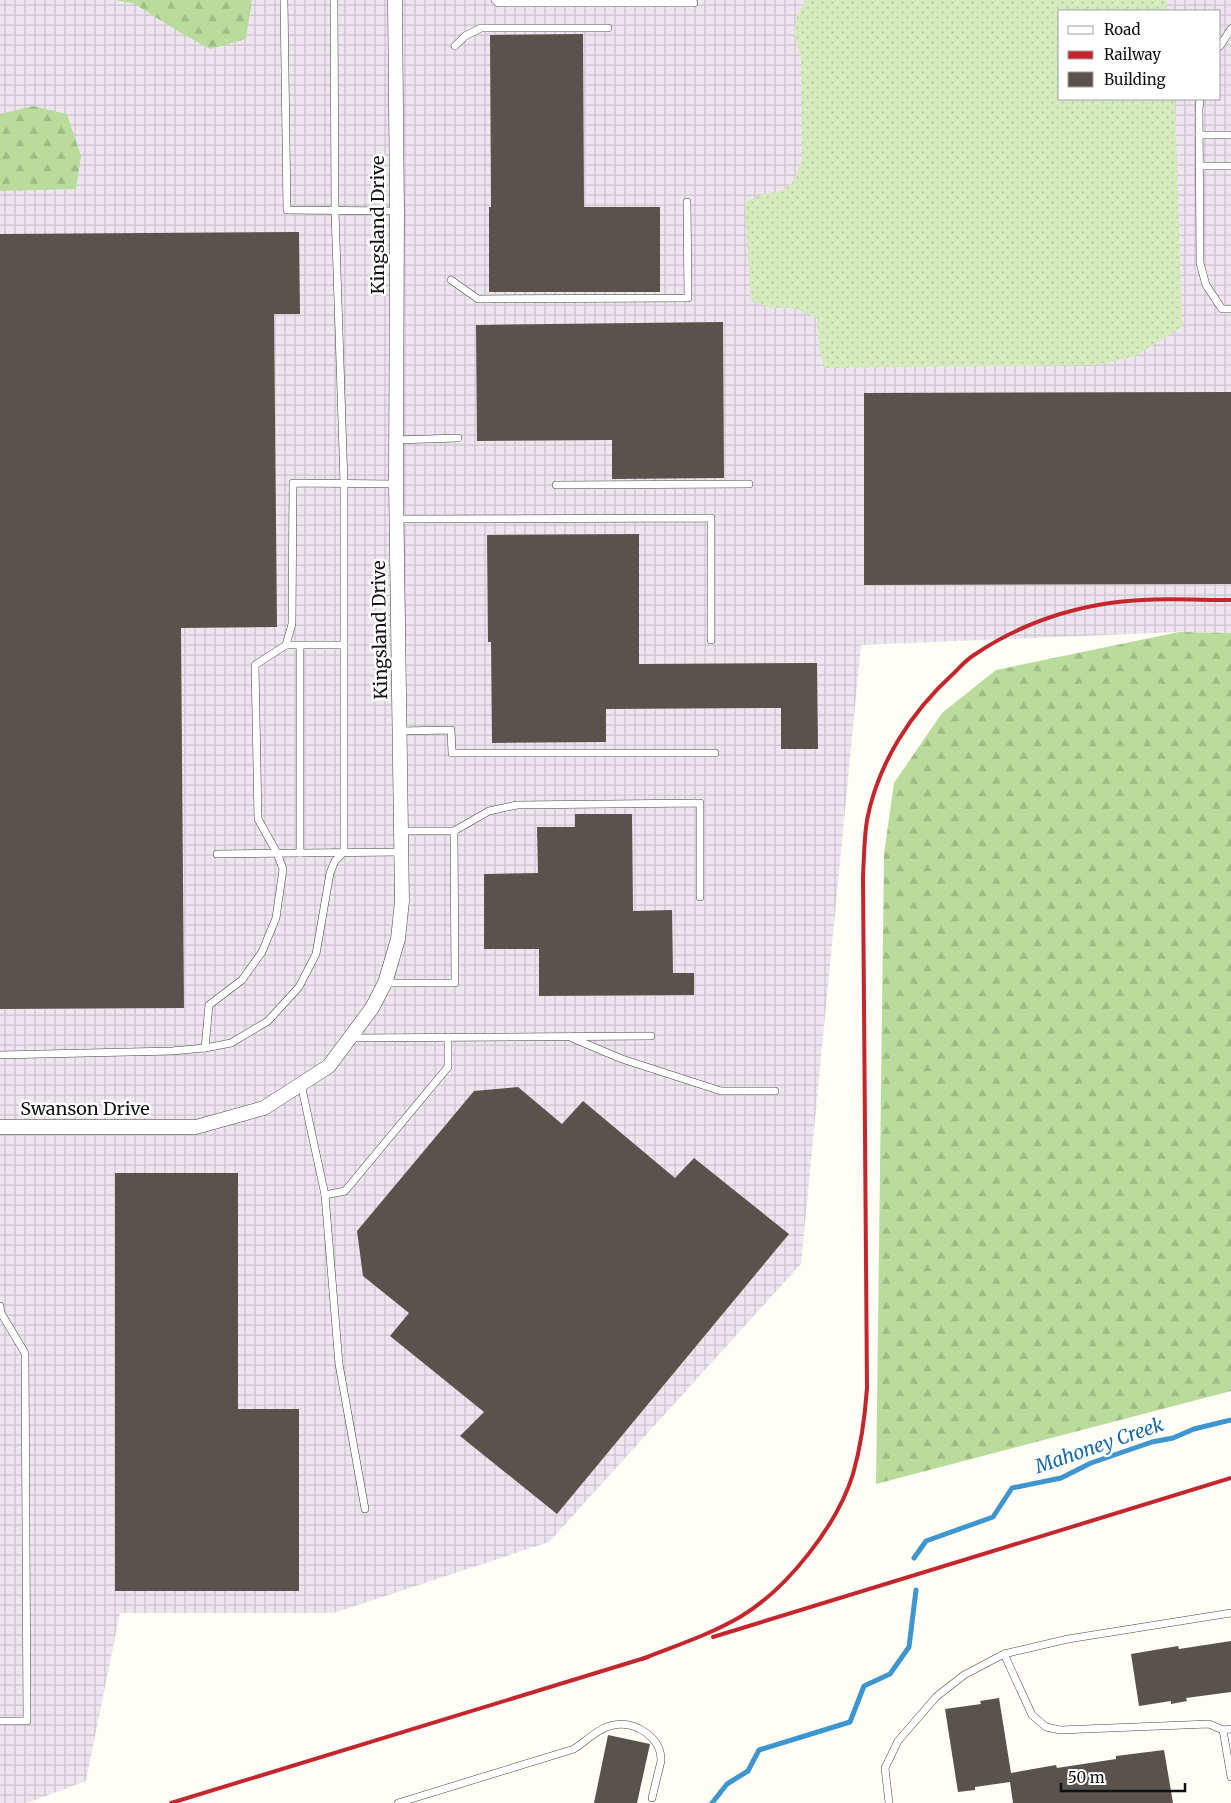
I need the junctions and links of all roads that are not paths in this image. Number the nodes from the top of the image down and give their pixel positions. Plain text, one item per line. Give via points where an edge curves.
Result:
1 (284, 0) edge
2 (334, 0) edge
3 (395, 0) edge
4 (495, 0) edge
5 (694, 2) dead end
6 (608, 28) dead end
7 (1231, 29) edge
8 (1221, 44) edge
9 (455, 46) dead end
10 (1200, 100) edge
11 (1199, 135) junction
12 (1231, 135) edge
13 (1199, 166) junction
14 (1231, 166) edge
15 (687, 202) dead end
16 (335, 211) junction
17 (398, 211) junction
18 (451, 280) dead end
19 (1231, 309) edge
20 (458, 438) dead end
21 (396, 440) junction
22 (344, 483) junction
23 (396, 484) junction
24 (749, 484) dead end
25 (556, 485) dead end
26 (397, 519) junction
27 (711, 640) dead end
28 (344, 645) junction
29 (286, 646) junction
30 (300, 646) junction
31 (400, 731) junction
32 (715, 753) dead end
33 (401, 831) junction
34 (454, 831) junction
35 (344, 852) junction
36 (402, 852) junction
37 (277, 853) junction
38 (300, 853) junction
39 (217, 854) dead end
40 (700, 897) dead end
41 (385, 983) junction
42 (569, 1036) junction
43 (651, 1036) dead end
44 (448, 1037) junction
45 (351, 1038) junction
46 (205, 1048) junction
47 (0, 1055) edge
48 (301, 1084) junction
49 (775, 1091) dead end
50 (0, 1127) edge
51 (169, 1128) joint
52 (325, 1195) junction
53 (0, 1306) edge
54 (365, 1509) dead end
55 (1231, 1612) edge
56 (1004, 1654) junction
57 (0, 1721) edge
58 (1231, 1729) edge
59 (1223, 1730) junction
60 (1231, 1777) edge
61 (652, 1798) dead end
62 (398, 1803) edge
63 (889, 1803) edge

1 - 16 lane via 287,210
2 - 16 lane
3 - 17 street, Kingsland Drive
4 - 5 lane via 498,3
6 - 9 lane via 482,28 465,36
7 - 8 lane
10 - 11 lane
11 - 12 lane
11 - 13 lane
13 - 14 lane
13 - 19 lane via 1200,263 1206,285 1222,309
15 - 18 lane via 688,298 478,299
16 - 17 lane
16 - 22 lane
17 - 21 street, Kingsland Drive
20 - 21 lane
21 - 23 street, Kingsland Drive
22 - 23 lane
22 - 28 lane
22 - 29 lane via 293,483 292,624
23 - 26 street, Kingsland Drive
24 - 25 lane
26 - 27 lane via 711,518
26 - 31 street, Kingsland Drive
28 - 30 lane
28 - 35 lane
29 - 30 lane
29 - 37 lane via 255,665 258,819
30 - 38 lane
31 - 32 lane via 451,730 452,753
31 - 33 street, Kingsland Drive
33 - 34 lane
33 - 36 street, Kingsland Drive
34 - 40 lane via 488,811 517,805 700,803
34 - 41 lane via 454,983
35 - 36 lane
35 - 38 lane
35 - 46 lane via 330,872 316,954 299,987 268,1021 231,1043
36 - 41 street, Kingsland Drive via 398,939
37 - 38 lane
37 - 39 lane
37 - 46 lane via 283,869 276,918 262,952 242,980 209,1005
41 - 45 street, Kingsland Drive
42 - 43 lane
42 - 44 lane
42 - 49 lane via 622,1059 721,1090
44 - 45 lane
44 - 52 lane via 448,1067 345,1191
45 - 48 street, Kingsland Drive via 329,1066
46 - 47 lane
48 - 51 street, Kingsland Drive via 264,1108 196,1127
48 - 52 lane
50 - 51 street, Swanson Drive
52 - 54 lane via 339,1364
53 - 57 lane via 25,1353 27,1721
55 - 56 lane via 1068,1639
56 - 59 lane via 1032,1715 1046,1727 1060,1730 1208,1724
56 - 63 lane via 964,1675 936,1697 898,1742 885,1768
58 - 59 lane
59 - 60 lane
61 - 62 lane via 661,1761 656,1742 633,1726 614,1725 574,1749

